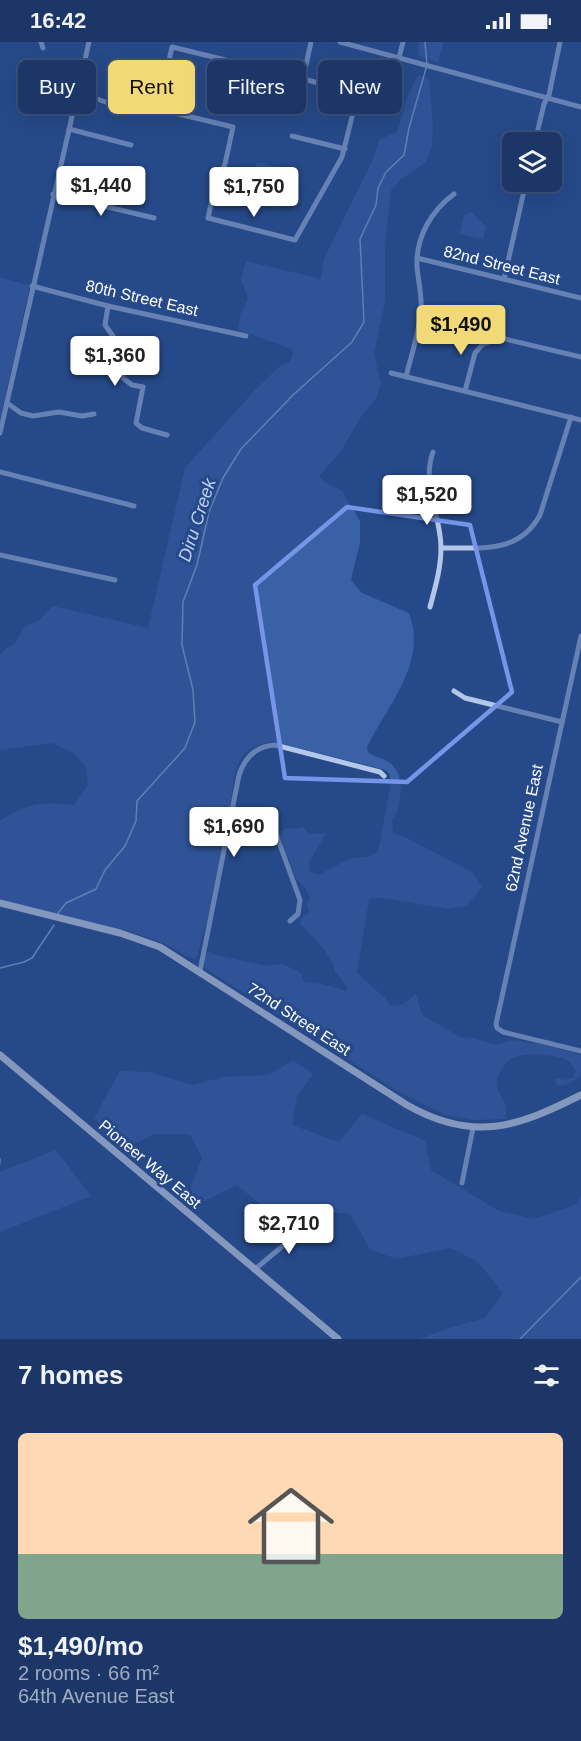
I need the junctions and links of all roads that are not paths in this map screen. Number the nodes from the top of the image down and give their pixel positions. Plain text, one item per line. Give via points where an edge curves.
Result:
1 (89, 42) edge
2 (311, 42) edge
3 (340, 42) edge
4 (403, 42) edge
5 (560, 42) edge
6 (399, 58) junction
7 (85, 60) edge
8 (169, 60) edge
9 (226, 60) edge
10 (546, 98) junction
11 (581, 107) edge
12 (72, 114) edge
13 (179, 114) edge
14 (69, 129) junction
15 (538, 132) edge
16 (292, 136) dead end
17 (131, 145) dead end
18 (345, 149) junction
19 (524, 192) edge
20 (53, 194) junction
21 (454, 194) dead end
22 (154, 218) dead end
23 (417, 258) junction
24 (504, 279) junction
25 (32, 286) junction
26 (581, 298) edge
27 (108, 306) junction
28 (246, 336) dead end
29 (581, 357) edge
30 (391, 373) dead end
31 (406, 377) junction
32 (465, 391) junction
33 (7, 403) junction
34 (94, 414) dead end
35 (571, 417) junction
36 (581, 420) edge
37 (0, 433) edge
38 (166, 435) dead end
39 (433, 452) dead end
40 (0, 472) edge
41 (134, 506) dead end
42 (441, 548) junction
43 (0, 555) edge
44 (115, 580) dead end
45 (430, 607) dead end
46 (581, 636) edge
47 (454, 691) dead end
48 (562, 722) junction
49 (384, 776) dead end
50 (230, 818) junction
51 (0, 903) edge
52 (290, 921) dead end
53 (200, 970) junction
54 (581, 1051) edge
55 (0, 1055) edge
56 (581, 1095) edge
57 (473, 1128) junction
58 (462, 1183) dead end
59 (322, 1234) dead end
60 (254, 1270) junction
61 (338, 1339) edge

1 - 7 street
2 - 18 street via 303,79 358,93
3 - 6 street
4 - 6 street
5 - 10 street
6 - 10 street
8 - 9 street via 172,47
10 - 11 street
10 - 15 street
12 - 14 street
13 - 18 street via 233,127 208,218 295,240
14 - 17 street
14 - 20 street
16 - 18 street
19 - 24 street
20 - 22 street
20 - 25 street
21 - 23 street via 429,221
23 - 24 street, 82nd Street East
23 - 31 street via 422,306
24 - 26 street, 82nd Street East
25 - 27 street, 80th Street East
25 - 33 street
27 - 28 street, 80th Street East
27 - 38 street via 105,324 123,350 123,378 143,387 137,424
29 - 32 street via 505,339 488,341 475,353
30 - 31 street
31 - 32 street
32 - 35 street
33 - 34 street via 33,416 59,412 84,417
33 - 37 street
35 - 36 street
35 - 42 street via 540,515 532,527 515,541 497,546
39 - 42 street via 428,483
40 - 41 street
42 - 45 street
43 - 44 street
46 - 48 street, 62nd Avenue East
47 - 48 street via 465,698
48 - 54 street, 62nd Avenue East via 496,1026 503,1032
49 - 50 street via 275,745 257,749 239,775
50 - 52 street via 266,827 276,834 300,900 298,914
50 - 53 street
51 - 53 main road, 72nd Street East via 140,939
53 - 57 main road, 72nd Street East via 406,1105 443,1122
55 - 60 main road, Pioneer Way East
56 - 57 main road, 72nd Street East via 516,1124
57 - 58 street
59 - 60 street via 297,1234
60 - 61 main road, Pioneer Way East

